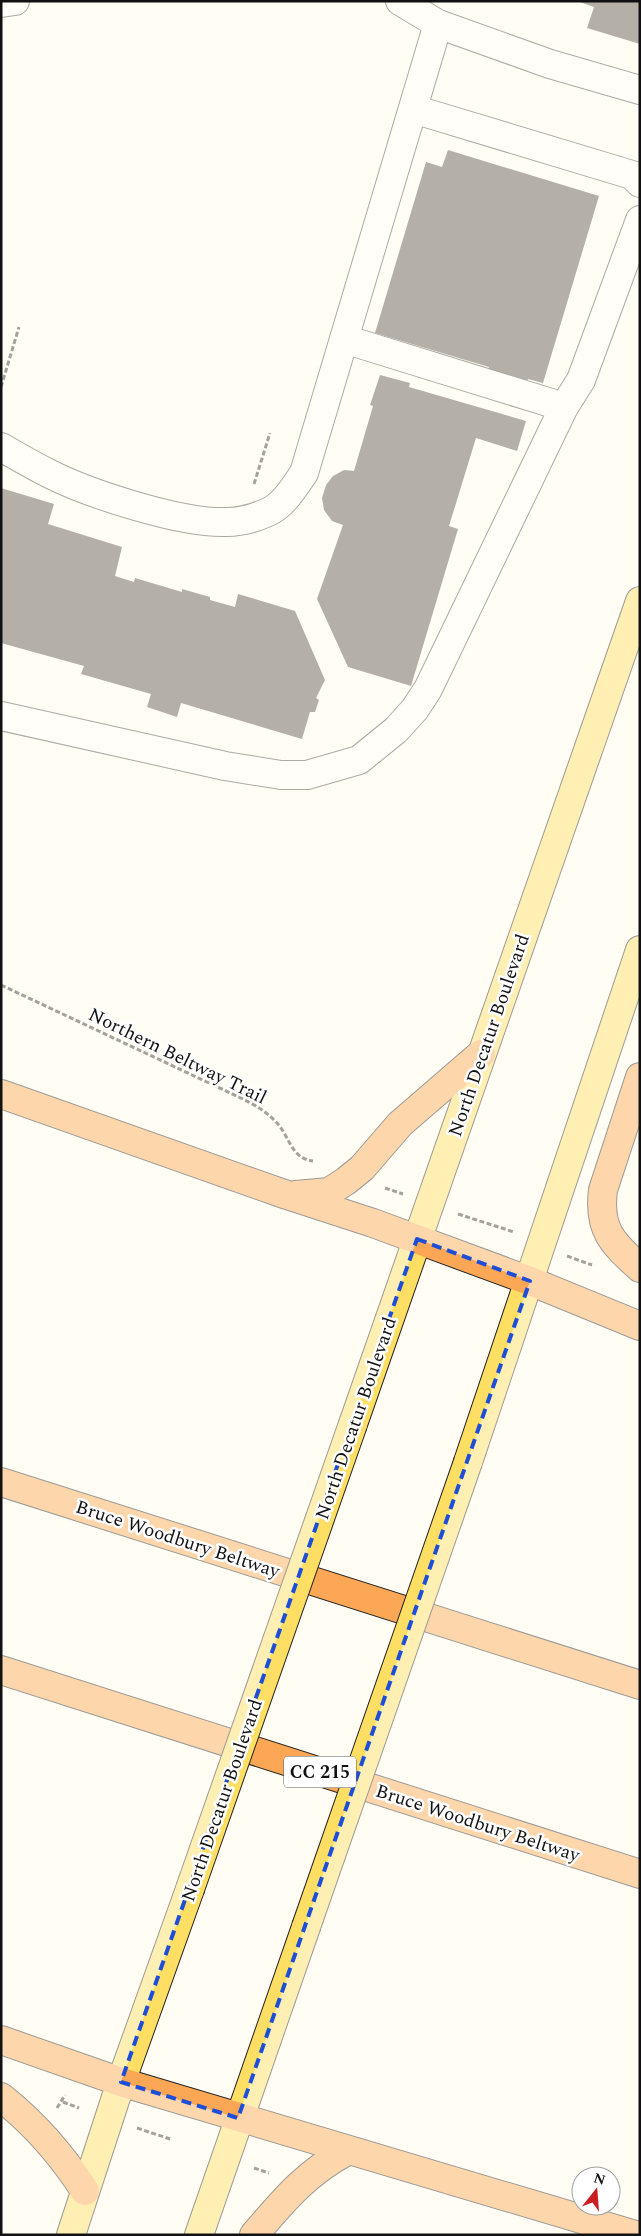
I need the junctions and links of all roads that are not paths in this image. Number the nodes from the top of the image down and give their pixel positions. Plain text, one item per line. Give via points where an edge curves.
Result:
1 (15, 1) edge
2 (400, 1) edge
3 (1, 3) edge
4 (438, 24) junction
5 (640, 90) edge
6 (413, 108) junction
7 (640, 183) edge
8 (640, 220) edge
9 (344, 339) junction
10 (564, 408) junction
11 (1, 447) edge
12 (640, 601) edge
13 (1, 716) edge
14 (640, 950) edge
15 (481, 1054) junction
16 (640, 1077) edge
17 (1, 1094) edge
18 (287, 1195) junction
19 (417, 1240) junction
20 (640, 1268) edge
21 (530, 1281) junction
22 (640, 1326) edge
23 (1, 1482) edge
24 (1, 1670) edge
25 (640, 1685) edge
26 (640, 1874) edge
27 (1, 2040) edge
28 (121, 2082) junction
29 (1, 2097) edge
30 (238, 2118) junction
31 (347, 2150) junction
32 (85, 2191) junction
33 (71, 2235) edge
34 (199, 2235) edge
35 (254, 2235) edge
36 (635, 2235) edge

1 - 3 lane
2 - 4 lane
4 - 5 lane via 550,64
4 - 6 lane
6 - 7 lane via 632,175
6 - 9 lane
8 - 10 lane via 581,380
9 - 10 lane
9 - 11 lane via 304,473 270,512 249,520 195,520 133,504 48,474
10 - 13 lane via 428,689 396,730 359,760 307,775 281,775 226,766
12 - 15 main road, North Decatur Boulevard
14 - 21 main road
15 - 18 highway via 400,1124 362,1168 346,1181 329,1192
15 - 19 main road, North Decatur Boulevard
16 - 20 highway via 603,1190 601,1206 608,1235
17 - 18 highway
18 - 19 highway
19 - 21 highway
19 - 28 main road, North Decatur Boulevard, bridge
21 - 22 highway
21 - 30 main road, bridge
23 - 25 highway, Bruce Woodbury Beltway
24 - 26 highway, Bruce Woodbury Beltway / CC 215
27 - 28 highway
28 - 30 highway
28 - 32 main road, North Decatur Boulevard
29 - 32 highway via 54,2147
30 - 31 highway
30 - 34 main road
31 - 35 highway via 306,2177
31 - 36 highway
32 - 33 main road, North Decatur Boulevard

